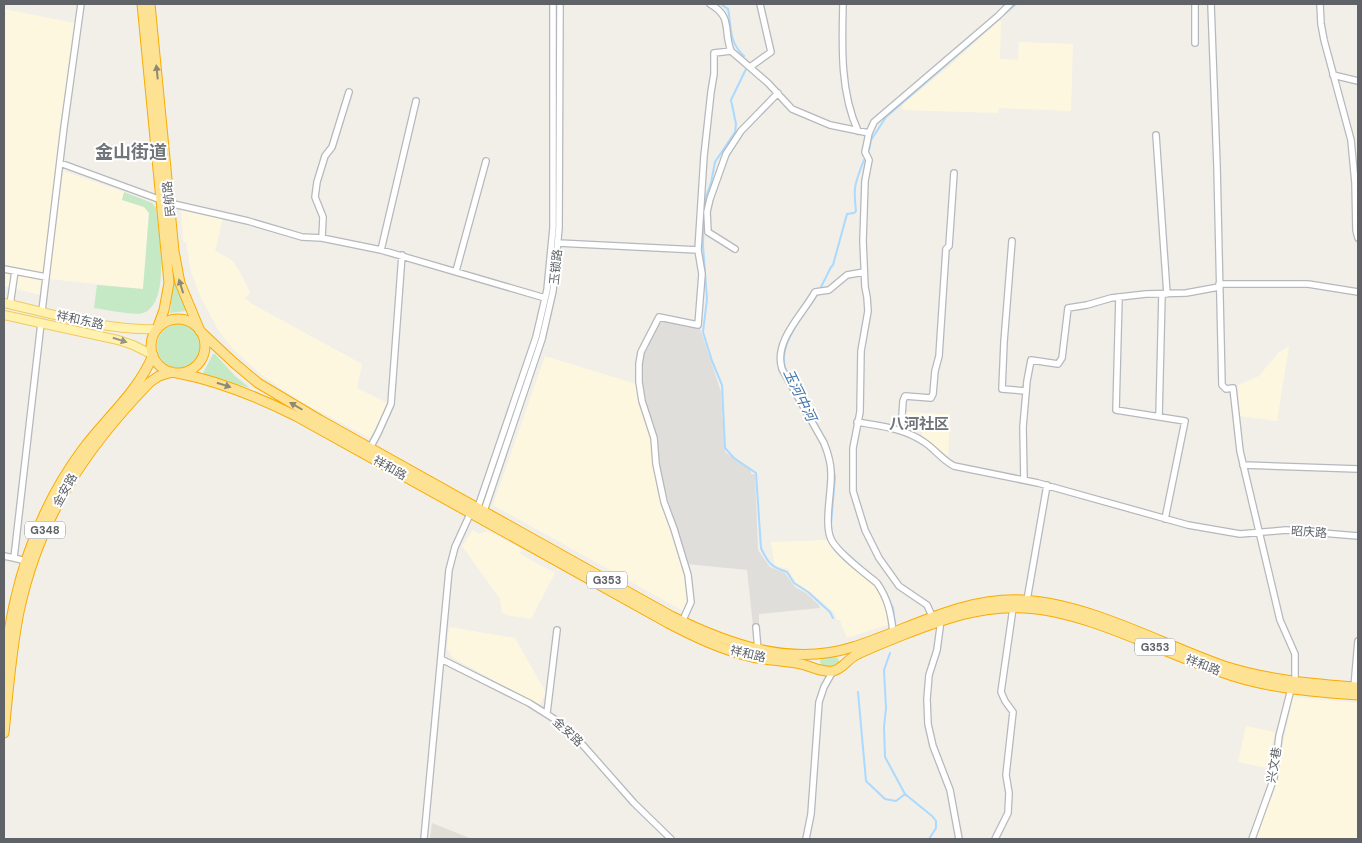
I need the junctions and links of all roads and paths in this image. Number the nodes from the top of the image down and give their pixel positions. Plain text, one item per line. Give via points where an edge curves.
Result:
1 (81, 4) edge
2 (143, 4) edge
3 (553, 4) edge
4 (560, 4) edge
5 (710, 4) edge
6 (760, 4) edge
7 (843, 4) edge
8 (1010, 4) edge
9 (1194, 4) edge
10 (1211, 4) edge
11 (1320, 4) edge
12 (1195, 43) dead end
13 (731, 51) junction
14 (750, 67) junction
15 (1333, 76) junction
16 (1358, 81) edge
17 (349, 92) dead end
18 (778, 94) junction
19 (416, 101) dead end
20 (858, 131) junction
21 (869, 133) junction
22 (1156, 135) dead end
23 (486, 161) dead end
24 (60, 163) junction
25 (954, 173) dead end
26 (165, 201) junction
27 (322, 238) junction
28 (1358, 238) edge
29 (1012, 241) dead end
30 (558, 243) junction
31 (735, 249) dead end
32 (381, 250) junction
33 (698, 250) junction
34 (402, 255) junction
35 (4, 269) edge
36 (15, 271) junction
37 (456, 271) junction
38 (864, 272) junction
39 (46, 277) junction
40 (1219, 286) junction
41 (1358, 292) edge
42 (1165, 294) junction
43 (1119, 297) junction
44 (545, 298) junction
45 (7, 304) edge
46 (42, 311) junction
47 (4, 315) edge
48 (41, 323) junction
49 (157, 329) junction
50 (200, 331) junction
51 (153, 355) junction
52 (175, 373) junction
53 (1026, 391) junction
54 (1159, 417) junction
55 (858, 422) junction
56 (902, 431) junction
57 (370, 448) junction
58 (1243, 465) junction
59 (1358, 469) edge
60 (1024, 480) junction
61 (1047, 485) junction
62 (478, 513) junction
63 (1165, 519) junction
64 (1260, 533) junction
65 (1358, 536) edge
66 (4, 556) edge
67 (14, 558) junction
68 (26, 561) junction
69 (1027, 600) junction
70 (1013, 608) junction
71 (937, 618) junction
72 (7, 619) edge
73 (682, 622) junction
74 (756, 626) dead end
75 (557, 630) dead end
76 (893, 632) junction
77 (1358, 642) edge
78 (758, 650) junction
79 (839, 650) junction
80 (817, 654) junction
81 (441, 659) junction
82 (846, 662) junction
83 (817, 668) junction
84 (4, 671) edge
85 (833, 671) junction
86 (1293, 685) junction
87 (1357, 689) edge
88 (547, 713) junction
89 (4, 733) edge
90 (424, 839) edge
91 (671, 839) edge
92 (806, 839) edge
93 (959, 839) edge
94 (995, 839) edge
95 (1252, 839) edge

1 - 24 street
2 - 26 highway, 民航路 / G348
3 - 44 street, 玉锁路 via 553,228
4 - 30 street, 玉锁路
5 - 13 street via 724,17
6 - 14 street via 771,52
7 - 20 street via 844,69 852,116
8 - 21 street via 874,122
9 - 12 street
10 - 40 street
11 - 15 street via 1322,32
13 - 14 street
13 - 33 street via 714,53
14 - 18 street
15 - 16 street
15 - 28 street via 1351,140
17 - 27 street via 317,182 315,197 323,217
18 - 20 street via 792,109 808,117
18 - 31 street via 736,137 726,154 710,199 708,232
19 - 32 street
20 - 21 street
21 - 38 street via 863,218
22 - 42 street
23 - 37 street
24 - 26 street
24 - 39 street
25 - 56 street via 953,212 946,249 939,356 933,394 931,398 906,396
26 - 27 street via 302,236
26 - 49 highway, 民航路 / G348 via 168,284
50 -> 26 highway, 民航路 / G348 via 178,273
27 - 32 street
29 - 53 street via 1002,389
30 - 33 street
30 - 62 street, 玉锁路 via 553,291 542,339
32 - 34 street
33 - 73 street via 702,274 698,325 659,317 641,352 638,368 640,392 654,438 664,502 689,581 691,602
34 - 37 street
34 - 57 street via 391,404
35 - 36 street
36 - 39 street
36 - 45 street
37 - 44 street
38 - 55 street via 868,311 861,350
38 - 76 street via 846,275 829,290 815,292 785,339 780,356 782,369 828,454 832,475 828,526 831,540 881,589 890,609
39 - 46 street
40 - 41 street via 1308,284
40 - 42 street
40 - 58 street, 兴文巷 via 1222,384 1226,389 1233,388
42 - 43 street
42 - 54 street
43 - 53 street via 1068,308 1062,360 1058,364 1031,360
43 - 54 street via 1116,410
44 - 62 street, 玉锁路 via 536,337
45 - 46 main road, 祥和东路
46 - 49 main road, 祥和东路 via 112,326
47 - 48 main road, 祥和东路
48 -> 51 main road, 祥和东路 via 118,340
48 - 67 street
49 - 50 highway via 169,321 179,320
49 - 51 highway, G348 via 152,342
50 - 52 highway, G348 via 205,345 202,359 192,369
57 -> 50 highway, 祥和路 / G353 via 258,383
51 - 52 highway via 159,365
51 - 68 highway, 金安路 / G348 via 136,385 67,472 47,508
52 -> 62 highway, 祥和路 / G353 via 223,384 276,406
52 - 89 highway, 金安路 / G348 via 158,376 150,382 119,417 81,463 54,511 36,553 21,607
53 - 60 street
54 - 63 street via 1185,421
55 - 56 street, 昭庆路
55 - 71 street via 853,448 853,491 865,530 879,558 899,586 927,605
56 - 60 street, 昭庆路 via 926,443 954,466
57 - 62 highway, 祥和路 / G353
58 - 59 street
58 - 64 street, 兴文巷
60 - 61 street, 昭庆路
61 - 63 street, 昭庆路
61 - 69 street
62 - 73 highway, 祥和路 / G353
62 - 81 street via 455,547 451,562
62 - 83 highway, 祥和路 / G353 via 702,640 746,655
63 - 64 street, 昭庆路 via 1240,534
64 - 65 street, 昭庆路 via 1286,530
64 - 86 street, 兴文巷 via 1280,620 1295,654
66 - 67 street
67 - 68 street
68 - 72 highway, 金安路 / G348
69 - 71 highway, 祥和路 / G353 via 978,602
69 - 86 highway, 祥和路 / G353 via 1098,617 1236,669
70 - 71 highway, 祥和路 / G353
70 - 86 highway, 祥和路 / G353 via 1034,609 1078,619 1263,685
70 - 94 street via 1001,692 1013,712 1006,775 1008,812
71 - 76 highway, 祥和路 / G353
71 - 82 highway, 祥和路 / G353 via 856,654
71 - 93 street via 937,650 929,675 928,724 950,790
72 - 84 highway, 金安路 / G348
73 - 78 highway, 祥和路 / G353 via 721,640
74 - 78 street
75 - 88 street
76 - 79 highway, 祥和路 / G353
77 - 87 street
78 - 80 highway, 祥和路 / G353
79 - 80 highway, 祥和路 / G353
79 - 82 highway
80 - 83 highway
81 - 88 street, 金安路
81 - 90 street
82 - 85 highway, 祥和路 / G353
83 - 85 highway, 祥和路 / G353
85 - 92 street via 819,702 811,814
86 - 87 highway, 祥和路 / G353
86 - 95 street, 兴文巷 via 1279,736 1274,778
88 - 91 street, 金安路 via 574,735 628,797

